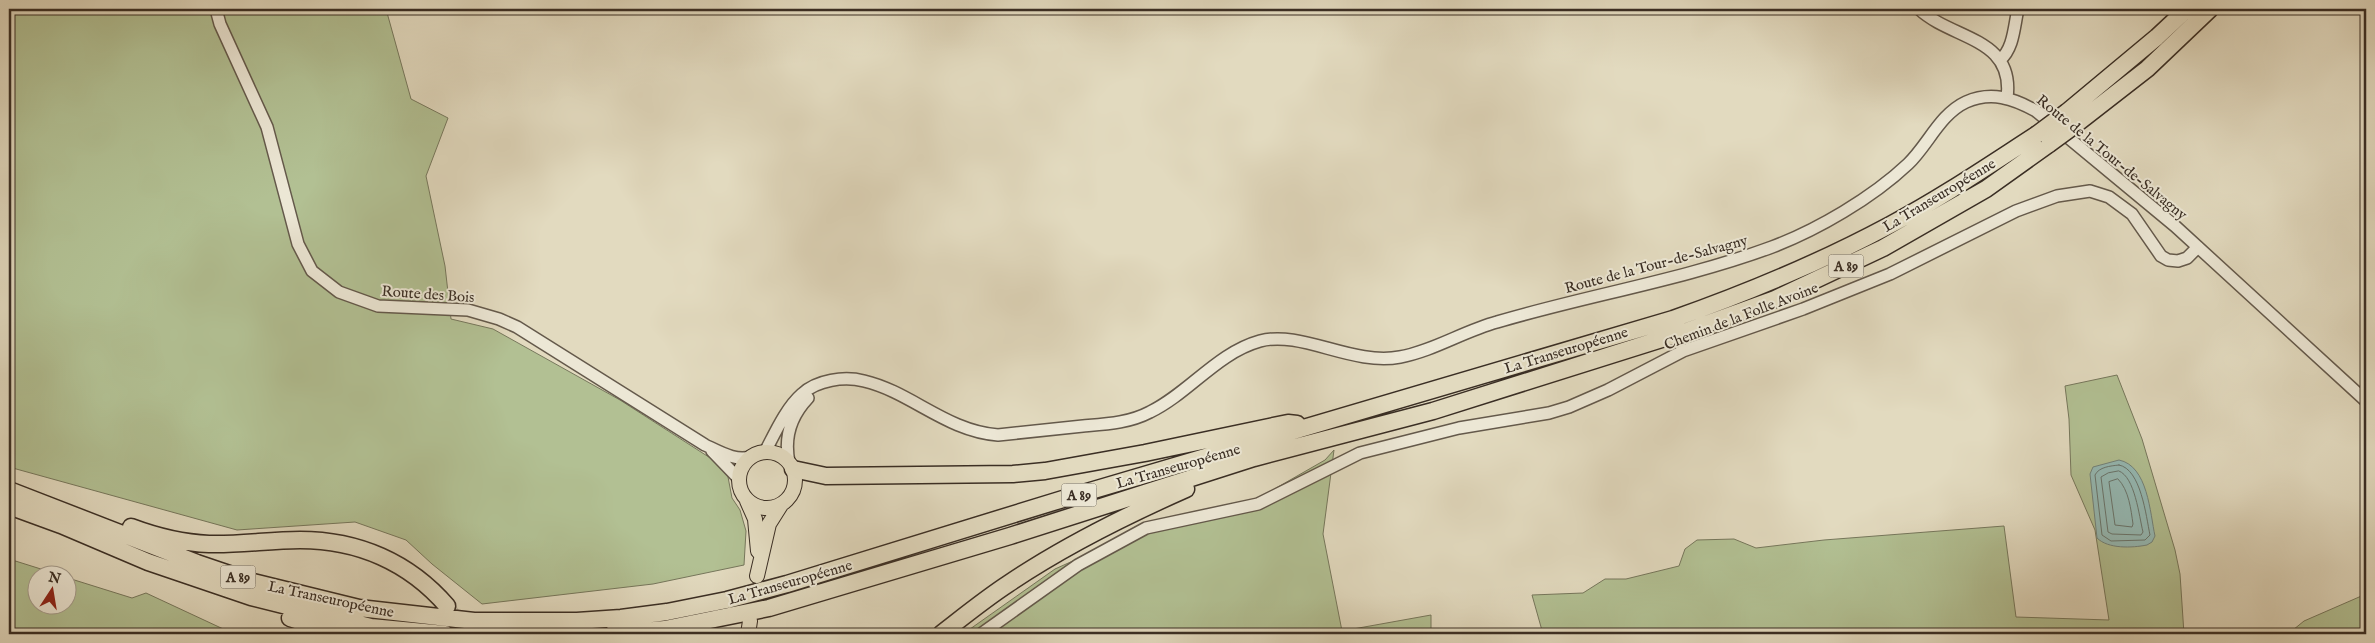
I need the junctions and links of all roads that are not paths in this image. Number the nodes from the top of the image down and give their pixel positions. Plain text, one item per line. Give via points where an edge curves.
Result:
1 (216, 9) edge
2 (1919, 9) edge
3 (2018, 9) edge
4 (2187, 9) edge
5 (2210, 9) edge
6 (2000, 60) junction
7 (2007, 98) junction
8 (2071, 119) junction
9 (2043, 139) junction
10 (2198, 247) junction
11 (834, 381) junction
12 (2366, 400) edge
13 (1314, 426) junction
14 (705, 445) junction
15 (759, 454) junction
16 (1254, 458) junction
17 (791, 465) junction
18 (739, 479) junction
19 (9, 490) edge
20 (747, 501) junction
21 (781, 505) junction
22 (9, 506) edge
23 (66, 511) junction
24 (251, 597) junction
25 (447, 606) tunnel mouth
26 (341, 634) edge
27 (445, 634) edge
28 (612, 634) edge
29 (942, 634) edge
30 (981, 634) edge

1 - 14 street, Route des Bois via 267,127 298,244 312,271 339,292 378,306 468,310 499,319 517,327
2 - 6 street via 1945,28 1965,34 1986,46
3 - 6 street via 2010,47
4 - 8 highway, La Transeuropéenne / A 89
5 - 8 highway, La Transeuropéenne / A 89 via 2148,69
6 - 7 street via 2008,75
7 - 10 street, Route de la Tour-de-Salvagny via 2036,111
7 - 11 street, Route de la Tour-de-Salvagny via 1980,97 1955,108 1896,174 1870,194 1785,242 1725,264 1495,322 1400,357 1365,358 1305,343 1262,340 1237,350 1160,407 1135,418 1120,423 998,435 981,434 956,424 863,381
8 - 9 highway, La Transeuropéenne / A 89, bridge
9 - 13 highway, La Transeuropéenne / A 89 via 1890,225 1728,299 1673,319
9 - 16 highway, La Transeuropéenne / A 89 via 2002,178 1941,216 1883,248 1775,299 1657,341 1433,411
10 - 12 street, Route de la Tour-de-Salvagny
10 - 30 street, Chemin de la Folle Avoine via 2187,258 2168,260 2161,256 2132,214 2109,197 2090,191 2057,196 2016,211 1890,274 1683,351 1569,407 1459,428 1360,453 1258,504 1146,528 1078,565
11 - 15 street, Route de la Tour-de-Salvagny via 811,387 801,395
11 - 17 street via 807,399 794,416 786,446
13 - 17 highway via 1288,423 1145,453 1013,474 826,476
13 - 23 highway, La Transeuropéenne / A 89 via 727,600 667,612 612,618 474,621 359,608 253,582
14 - 15 street, Route des Bois via 742,459
14 - 18 street, Route des Bois
15 - 17 main road via 782,456
15 - 18 main road via 741,468
16 - 28 highway, La Transeuropéenne / A 89 via 769,608 665,629
16 - 29 highway via 1231,473 1131,514 1074,544 1007,584
17 - 21 main road via 795,477 792,493
18 - 20 main road
19 - 23 highway, La Transeuropéenne / A 89
20 - 21 main road via 763,508
20 - 21 main road via 755,519 758,569 769,524
22 - 24 highway, La Transeuropéenne / A 89 via 148,562
23 - 25 highway via 91,513 149,533 208,544 300,540 348,545 399,565 417,577
24 - 26 highway via 270,612
24 - 27 highway, La Transeuropéenne / A 89 via 371,627

